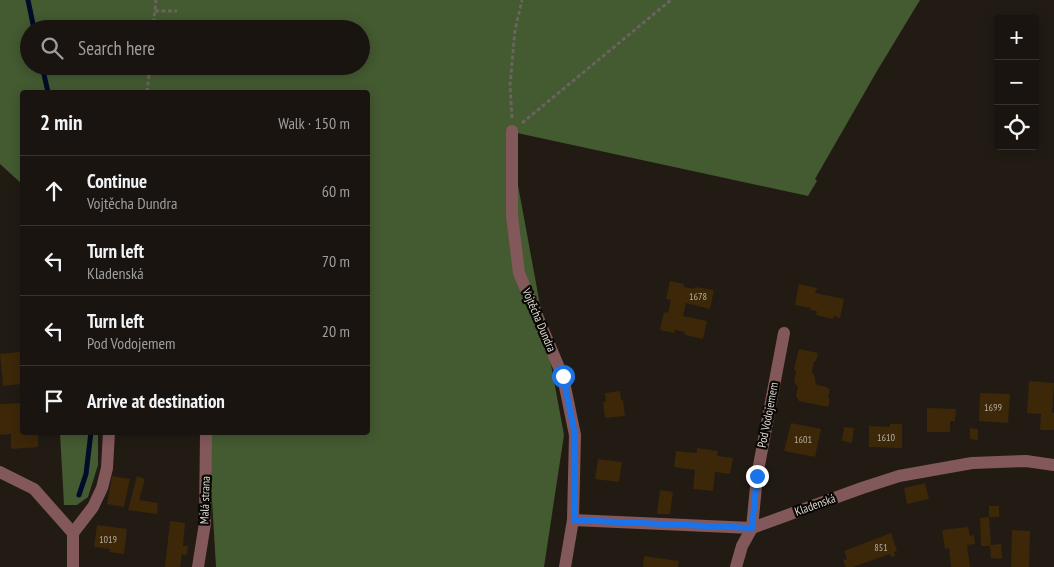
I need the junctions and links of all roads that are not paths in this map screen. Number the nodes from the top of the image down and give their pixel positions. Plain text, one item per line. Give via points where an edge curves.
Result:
1 (512, 131) road end
2 (784, 333) dead end
3 (109, 435) edge
4 (206, 435) edge
5 (1054, 465) edge
6 (0, 472) edge
7 (574, 520) junction
8 (752, 528) junction
9 (73, 533) junction
10 (73, 567) edge
11 (198, 567) edge
12 (565, 567) edge
13 (736, 567) edge

1 - 7 street, Vojtěcha Dundra via 512,216 519,273 563,376 575,435
2 - 8 street, Pod Vodojemem via 757,476
3 - 9 street via 102,488
4 - 11 street, Malá strana via 205,523
5 - 8 street, Kladenská via 1026,461 972,463 899,476
6 - 9 street via 34,490
7 - 8 street, Kladenská
7 - 12 street, Vojtěcha Dundra
8 - 13 street
9 - 10 street

